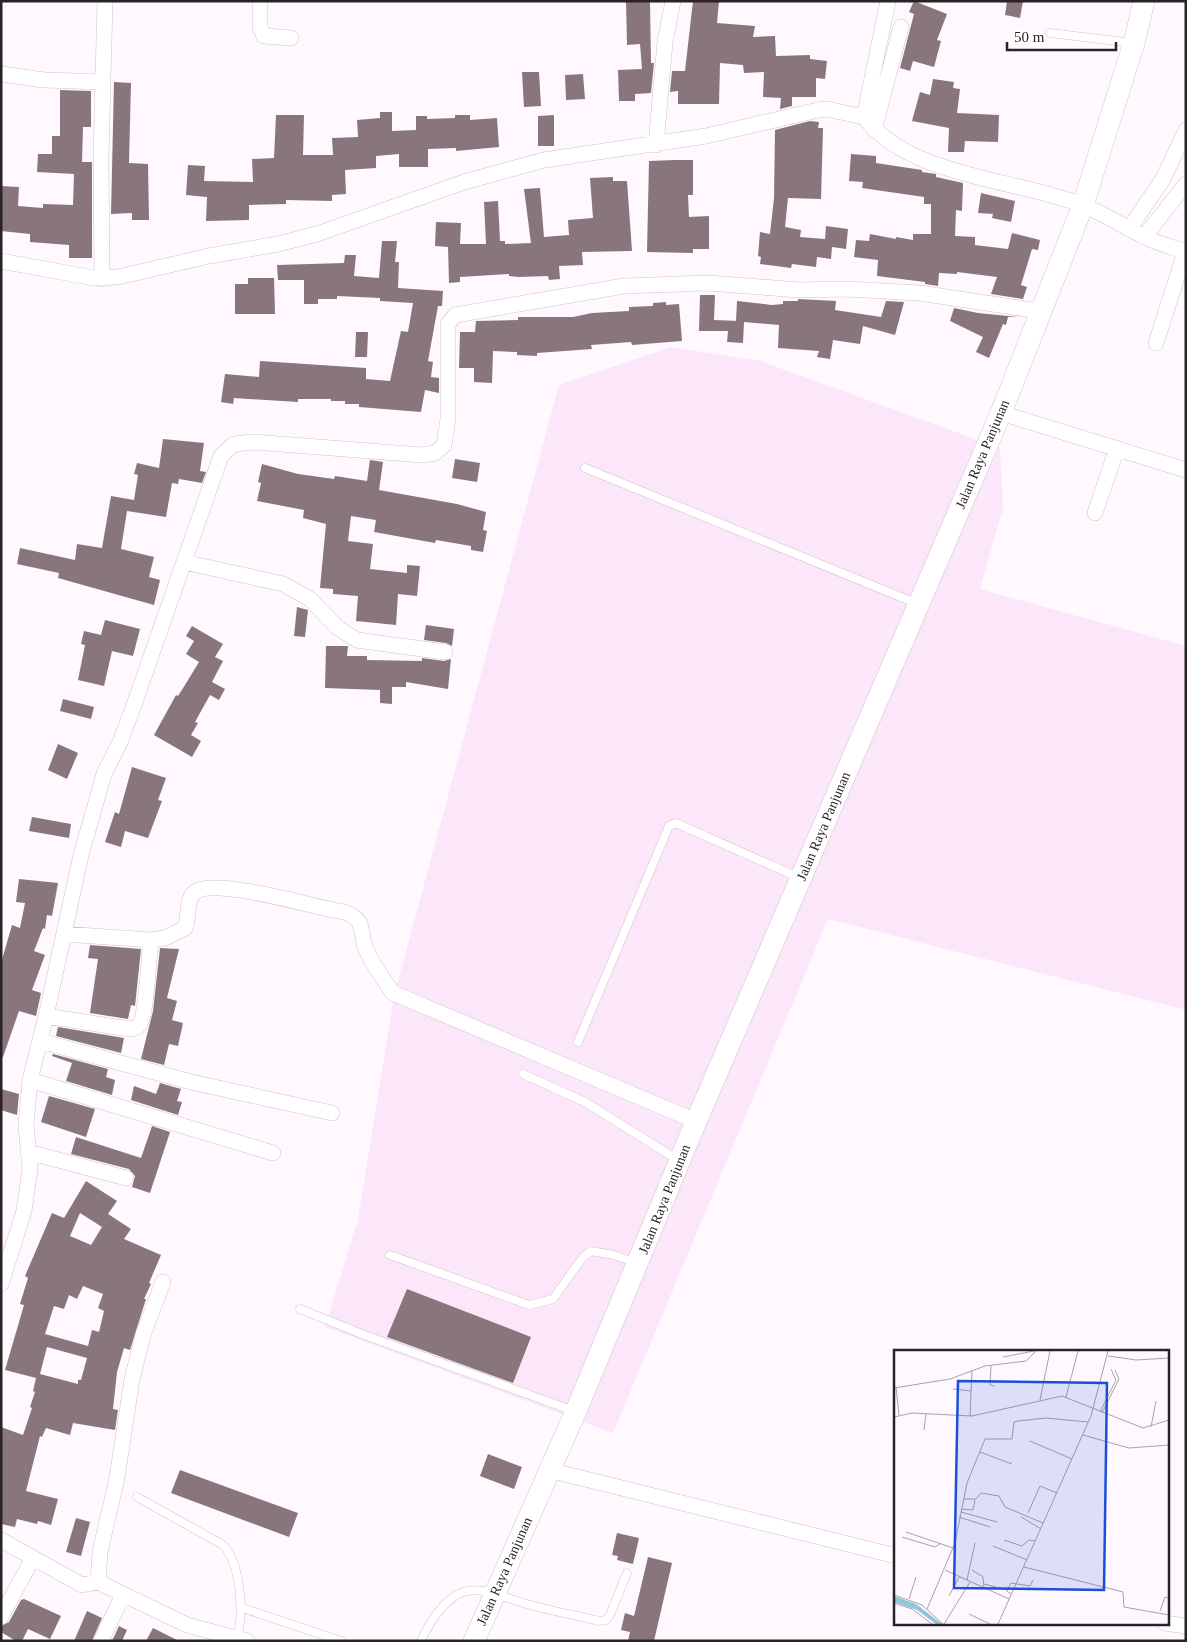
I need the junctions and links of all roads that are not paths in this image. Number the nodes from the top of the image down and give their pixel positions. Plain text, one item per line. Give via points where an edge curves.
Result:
1 (105, 1) edge
2 (260, 1) edge
3 (673, 1) edge
4 (888, 1) edge
5 (1144, 1) edge
6 (901, 27) dead end
7 (1050, 33) dead end
8 (291, 38) dead end
9 (1134, 43) junction
10 (1, 74) edge
11 (103, 82) junction
12 (864, 117) junction
13 (874, 130) junction
14 (1186, 130) edge
15 (656, 145) junction
16 (1186, 184) edge
17 (1083, 205) junction
18 (1137, 233) junction
19 (1185, 252) edge
20 (1, 261) edge
21 (102, 279) junction
22 (1039, 311) junction
23 (1156, 344) dead end
24 (1013, 417) junction
25 (1116, 448) junction
26 (585, 468) dead end
27 (1186, 470) edge
28 (1095, 513) dead end
29 (184, 562) junction
30 (918, 604) junction
31 (445, 652) dead end
32 (801, 879) junction
33 (64, 934) junction
34 (151, 940) junction
35 (46, 1016) junction
36 (40, 1041) junction
37 (578, 1042) dead end
38 (523, 1074) dead end
39 (30, 1080) junction
40 (332, 1113) dead end
41 (696, 1121) junction
42 (28, 1152) junction
43 (273, 1153) dead end
44 (680, 1161) junction
45 (126, 1178) dead end
46 (390, 1255) dead end
47 (638, 1264) junction
48 (163, 1282) dead end
49 (1, 1284) edge
50 (300, 1309) dead end
51 (576, 1412) junction
52 (562, 1473) junction
53 (137, 1497) dead end
54 (1, 1540) edge
55 (894, 1556) edge
56 (33, 1558) junction
57 (627, 1573) dead end
58 (98, 1582) junction
59 (123, 1595) junction
60 (497, 1595) junction
61 (240, 1607) junction
62 (1, 1617) edge
63 (1170, 1624) edge
64 (1186, 1626) edge
65 (242, 1639) edge
66 (101, 1641) edge
67 (341, 1641) edge
68 (421, 1641) edge
69 (474, 1641) edge

1 - 11 street
2 - 8 street via 260,27 264,36
3 - 15 street via 665,42
4 - 12 street
5 - 9 main road, Jalan Raya Panjunan
6 - 13 street
7 - 9 lane
9 - 17 main road, Jalan Raya Panjunan
10 - 11 street via 44,80
11 - 21 street
12 - 13 street
12 - 15 street via 818,110
13 - 17 street via 911,153 943,167
14 - 18 street
15 - 21 street via 544,160 464,182 310,236
16 - 18 street
17 - 18 street
17 - 22 main road, Jalan Raya Panjunan
18 - 19 street
19 - 23 street
20 - 21 street
22 - 24 main road, Jalan Raya Panjunan
22 - 29 street via 920,293 800,290 707,283 624,286 455,315 448,324 448,410 444,445 435,454 292,443 234,444 221,456
24 - 25 street
24 - 30 main road, Jalan Raya Panjunan
25 - 27 street
25 - 28 street
26 - 30 lane
29 - 31 street via 298,590 338,628 357,640
29 - 33 street via 124,734 104,774 91,814
30 - 32 main road, Jalan Raya Panjunan
32 - 37 lane via 676,824 669,826
32 - 41 main road, Jalan Raya Panjunan
33 - 34 street
33 - 35 street
34 - 35 street via 146,994 138,1026 129,1029
34 - 41 street via 172,936 185,928 190,898 201,889 233,888 354,915 362,927 366,949 393,993
35 - 36 street
36 - 39 street
36 - 40 street via 192,1082
38 - 44 lane via 585,1102
39 - 42 street via 26,1125
39 - 43 street
41 - 44 main road, Jalan Raya Panjunan
42 - 45 street
42 - 49 street via 30,1170 24,1211
44 - 47 main road, Jalan Raya Panjunan
46 - 47 lane via 529,1305 553,1298 582,1257 591,1251 614,1254
47 - 51 main road, Jalan Raya Panjunan
48 - 58 street via 143,1335 132,1379 100,1552
50 - 51 lane
51 - 52 main road, Jalan Raya Panjunan
52 - 55 street
52 - 60 main road, Jalan Raya Panjunan
53 - 61 lane via 230,1552 236,1565
54 - 56 street
56 - 58 street via 82,1586
56 - 62 street
57 - 60 lane via 606,1620 599,1621
58 - 59 street
59 - 65 street via 188,1625
59 - 66 street
60 - 68 lane via 469,1590 452,1597 427,1628
60 - 69 main road, Jalan Raya Panjunan
61 - 65 lane
61 - 67 lane
63 - 64 street

